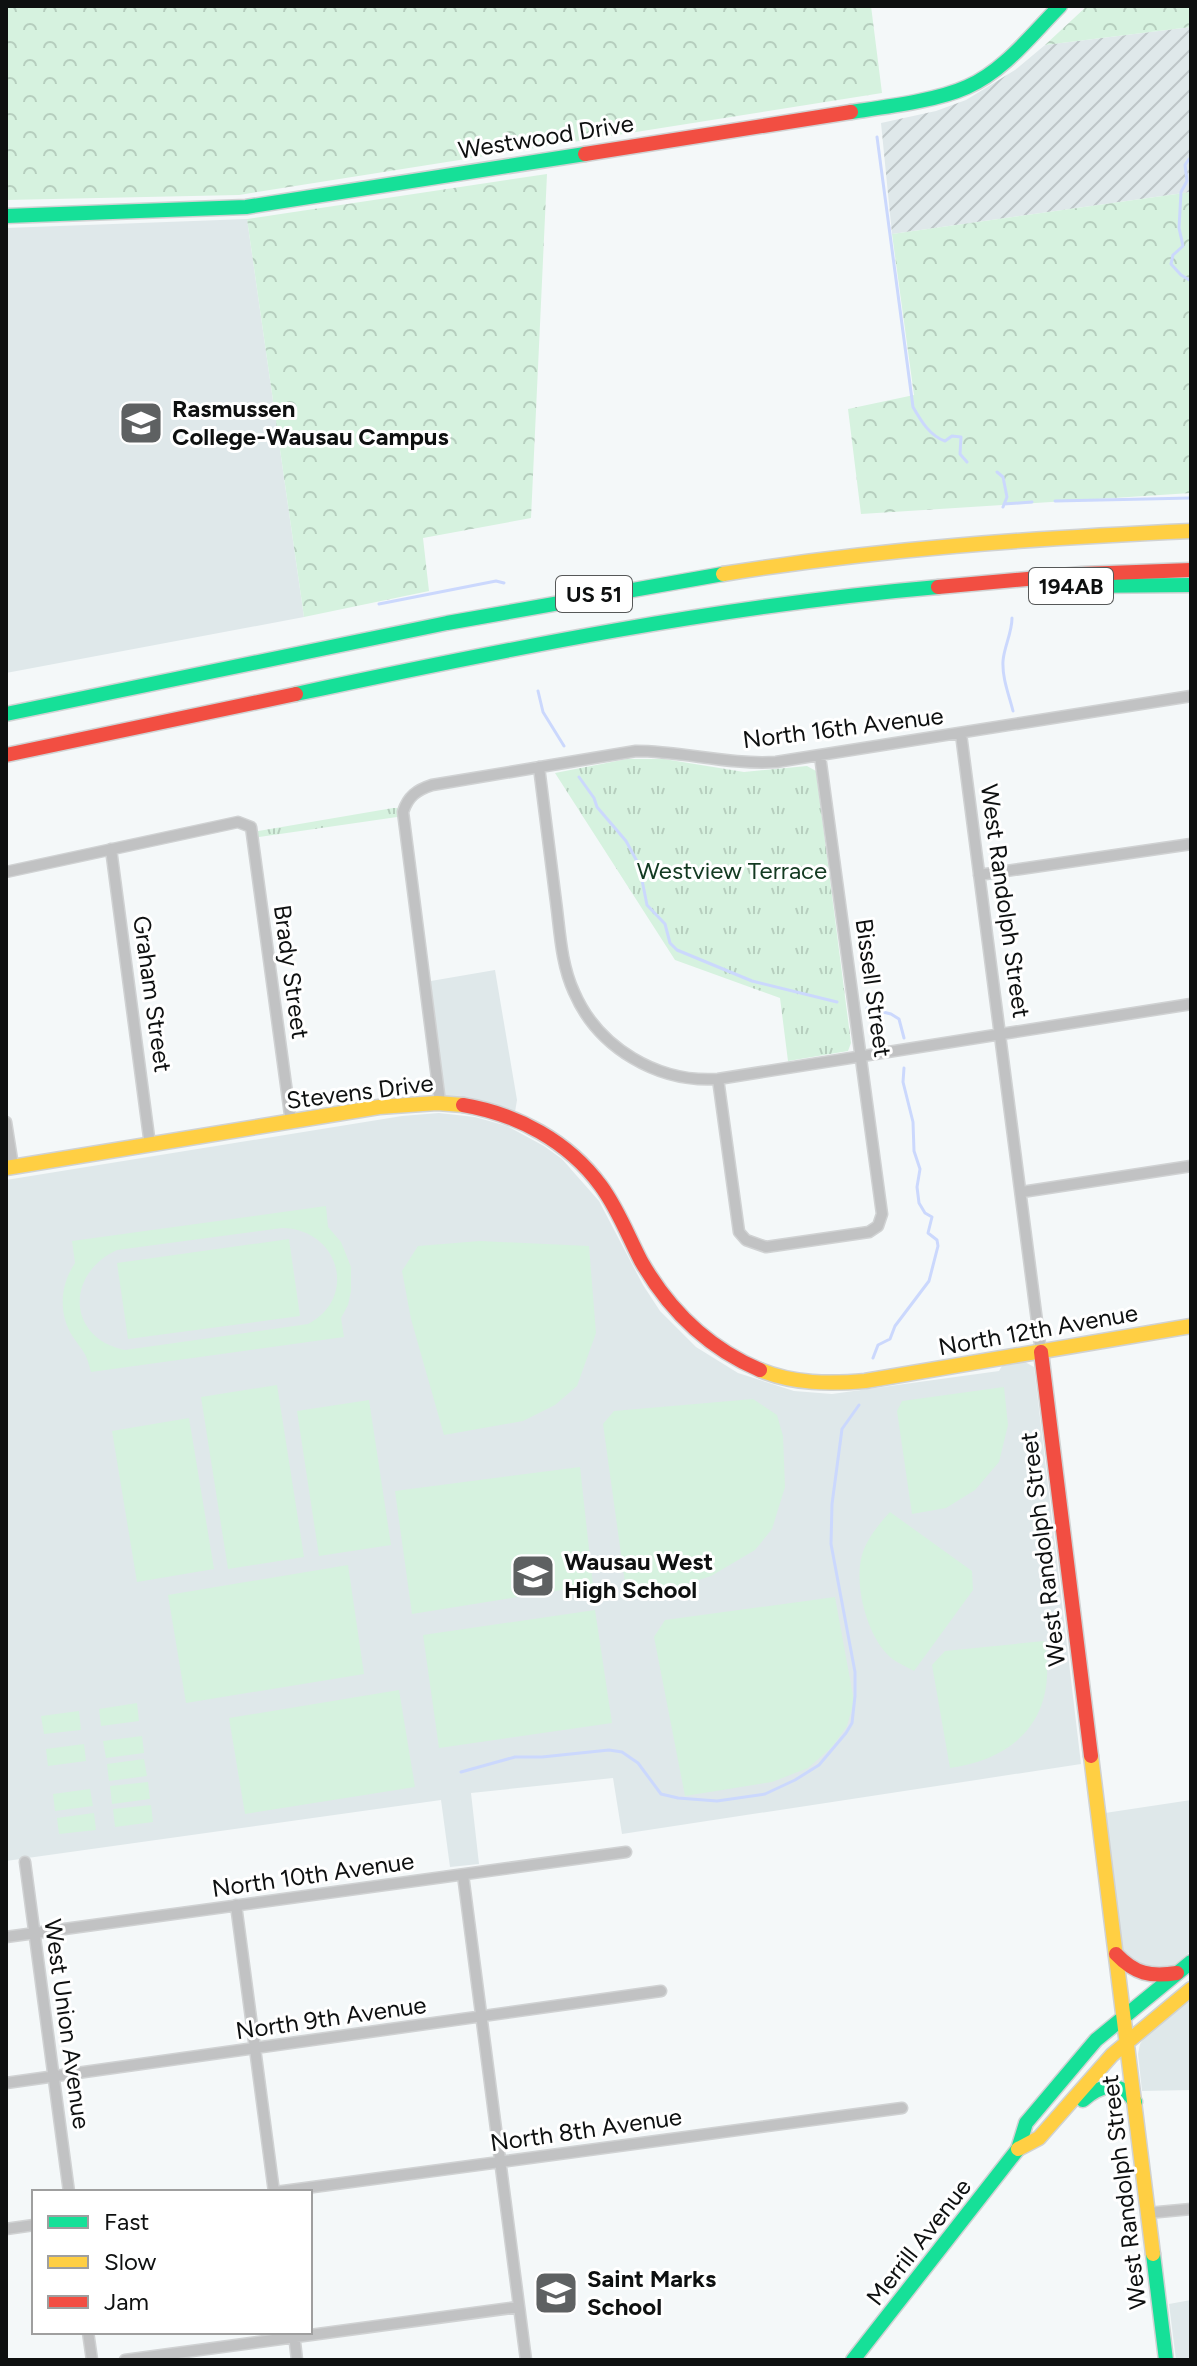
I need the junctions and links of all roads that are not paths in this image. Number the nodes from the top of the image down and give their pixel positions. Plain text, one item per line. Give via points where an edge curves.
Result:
1 (1060, 6) edge
2 (6, 216) edge
3 (1191, 529) edge
4 (1191, 570) edge
5 (1191, 585) edge
6 (950, 586) junction
7 (1191, 696) edge
8 (6, 714) edge
9 (961, 734) junction
10 (6, 755) edge
11 (820, 756) junction
12 (539, 767) junction
13 (1191, 844) edge
14 (111, 849) junction
15 (6, 872) edge
16 (979, 875) junction
17 (1191, 1004) edge
18 (1002, 1036) junction
19 (862, 1056) junction
20 (718, 1079) junction
21 (440, 1102) junction
22 (6, 1122) edge
23 (291, 1122) junction
24 (150, 1145) junction
25 (1191, 1166) edge
26 (9, 1167) edge
27 (1022, 1192) junction
28 (1191, 1326) edge
29 (1041, 1352) junction
30 (891, 1377) joint
31 (626, 1852) dead end
32 (25, 1862) dead end
33 (463, 1875) junction
34 (236, 1905) junction
35 (34, 1934) junction
36 (6, 1937) edge
37 (1116, 1954) junction
38 (1191, 1962) edge
39 (1179, 1973) junction
40 (1191, 1989) edge
41 (661, 1991) dead end
42 (1125, 2017) junction
43 (482, 2018) junction
44 (1128, 2040) junction
45 (255, 2049) junction
46 (53, 2076) junction
47 (6, 2083) edge
48 (1135, 2102) junction
49 (902, 2108) dead end
50 (1055, 2119) junction
51 (1018, 2149) junction
52 (500, 2162) junction
53 (69, 2190) edge
54 (275, 2190) edge
55 (290, 2190) edge
56 (1191, 2209) edge
57 (1148, 2213) junction
58 (32, 2225) edge
59 (6, 2229) edge
60 (518, 2307) junction
61 (312, 2333) edge
62 (88, 2334) edge
63 (294, 2335) edge
64 (92, 2360) edge
65 (125, 2360) edge
66 (297, 2360) edge
67 (526, 2360) edge
68 (853, 2360) edge
69 (1166, 2360) edge

1 - 2 main road, Westwood Drive via 1007,60 967,87 902,104 246,207
3 - 8 main road, US 51 via 900,549 697,576
4 - 6 main road, US 51
5 - 6 main road, 194AB
6 - 10 main road, US 51 via 624,626
7 - 9 street, North 16th Avenue
9 - 11 street, North 16th Avenue
9 - 16 street, West Randolph Street
11 - 12 street, North 16th Avenue via 742,763 636,751
11 - 19 street, Bissell Street
12 - 20 street via 563,957 581,1006 605,1037 637,1061 684,1078
12 - 21 street, North 16th Avenue via 432,785 408,798 403,812
13 - 16 street
14 - 15 street
14 - 23 street, Brady Street via 238,822 251,827
14 - 24 street, Graham Street
16 - 18 street, West Randolph Street
17 - 18 street
18 - 19 street
18 - 27 street, West Randolph Street
19 - 20 street
19 - 20 street, Bissell Street via 882,1214 869,1232 766,1247 746,1240 739,1232
21 - 23 main road, Stevens Drive
21 - 30 main road, Stevens Drive via 514,1118 579,1161 611,1201 663,1297 716,1348 795,1381
22 - 26 street
23 - 24 main road, Stevens Drive
24 - 26 main road, Stevens Drive
25 - 27 street
27 - 29 street, West Randolph Street
28 - 29 main road, North 12th Avenue
29 - 30 main road, North 12th Avenue
29 - 37 main road, West Randolph Street
31 - 33 street, North 10th Avenue
32 - 35 street, West Union Avenue
33 - 34 street, North 10th Avenue
33 - 43 street
34 - 35 street, North 10th Avenue
34 - 45 street
35 - 36 street, North 10th Avenue
35 - 46 street, West Union Avenue
37 - 39 main road via 1141,1975
37 - 42 main road, West Randolph Street
38 - 39 main road, Merrill Avenue
39 - 42 main road, Merrill Avenue
40 - 44 main road, Merrill Avenue
41 - 43 street, North 9th Avenue
42 - 44 main road, West Randolph Street
42 - 51 main road, Merrill Avenue via 1087,2050 1029,2119
43 - 45 street, North 9th Avenue
43 - 52 street
44 - 48 main road, West Randolph Street
44 - 50 main road, Merrill Avenue
45 - 46 street, North 9th Avenue
45 - 54 street
46 - 47 street, North 9th Avenue
46 - 53 street, West Union Avenue
48 - 50 main road via 1126,2090 1100,2086
48 - 57 main road, West Randolph Street
49 - 52 street, North 8th Avenue
50 - 51 main road, Merrill Avenue via 1034,2142
51 - 68 main road, Merrill Avenue
52 - 55 street, North 8th Avenue
52 - 60 street
56 - 57 street
57 - 69 main road, West Randolph Street
58 - 59 street
60 - 61 street
60 - 67 street
62 - 64 street
63 - 65 street
63 - 66 street

